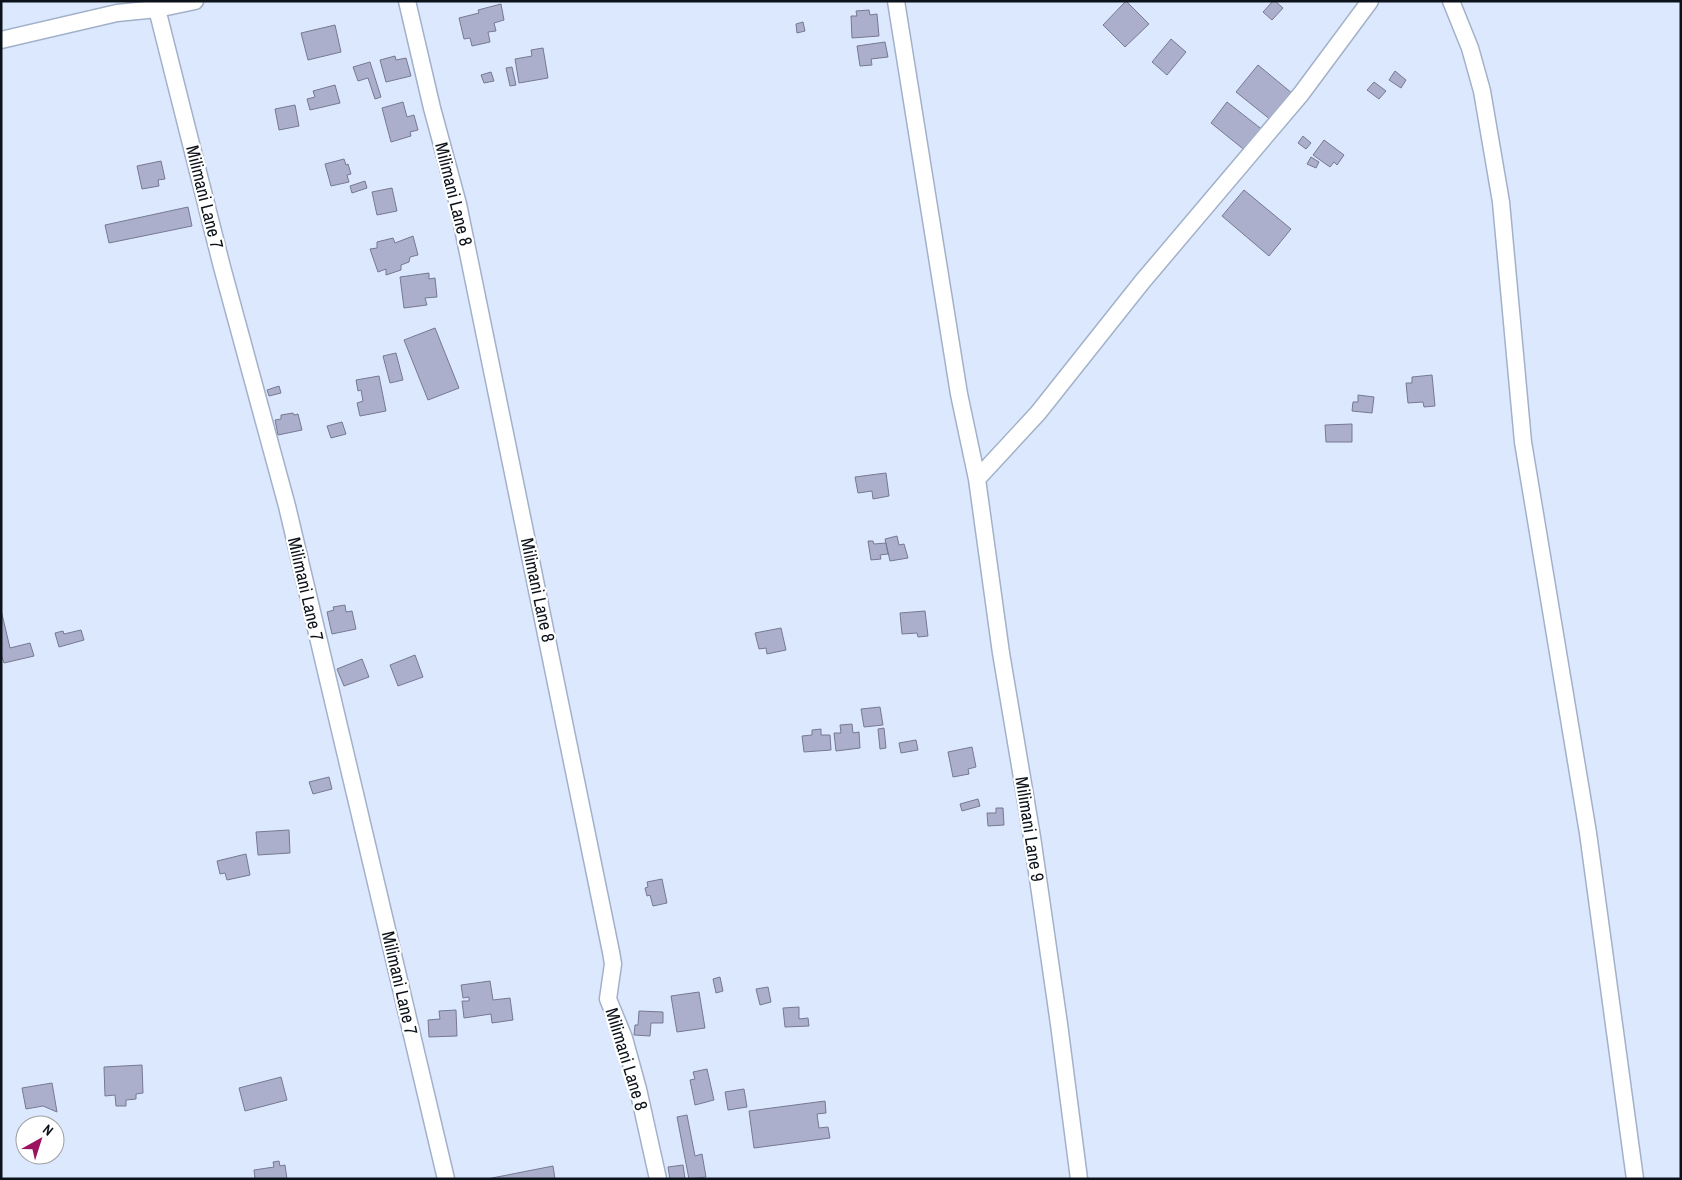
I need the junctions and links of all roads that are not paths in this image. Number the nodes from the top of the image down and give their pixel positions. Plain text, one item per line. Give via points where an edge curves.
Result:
1 (195, 1) edge
2 (407, 1) edge
3 (896, 1) edge
4 (1370, 1) edge
5 (1451, 1) edge
6 (156, 5) edge
7 (1, 40) edge
8 (977, 479) junction
9 (446, 1179) edge
10 (658, 1179) edge
11 (1079, 1179) edge
12 (1635, 1179) edge

1 - 6 street
2 - 10 street, Milimani Lane 8 via 462,223 611,952 613,964 608,999 624,1038
3 - 8 street, Milimani Lane 9 via 959,394
4 - 8 street via 1302,94 1142,282 1038,413
5 - 12 street via 1470,48 1482,92 1502,202 1523,442 1588,833
6 - 7 street
6 - 9 street, Milimani Lane 7 via 287,506
8 - 11 street, Milimani Lane 9 via 1001,653 1032,837

